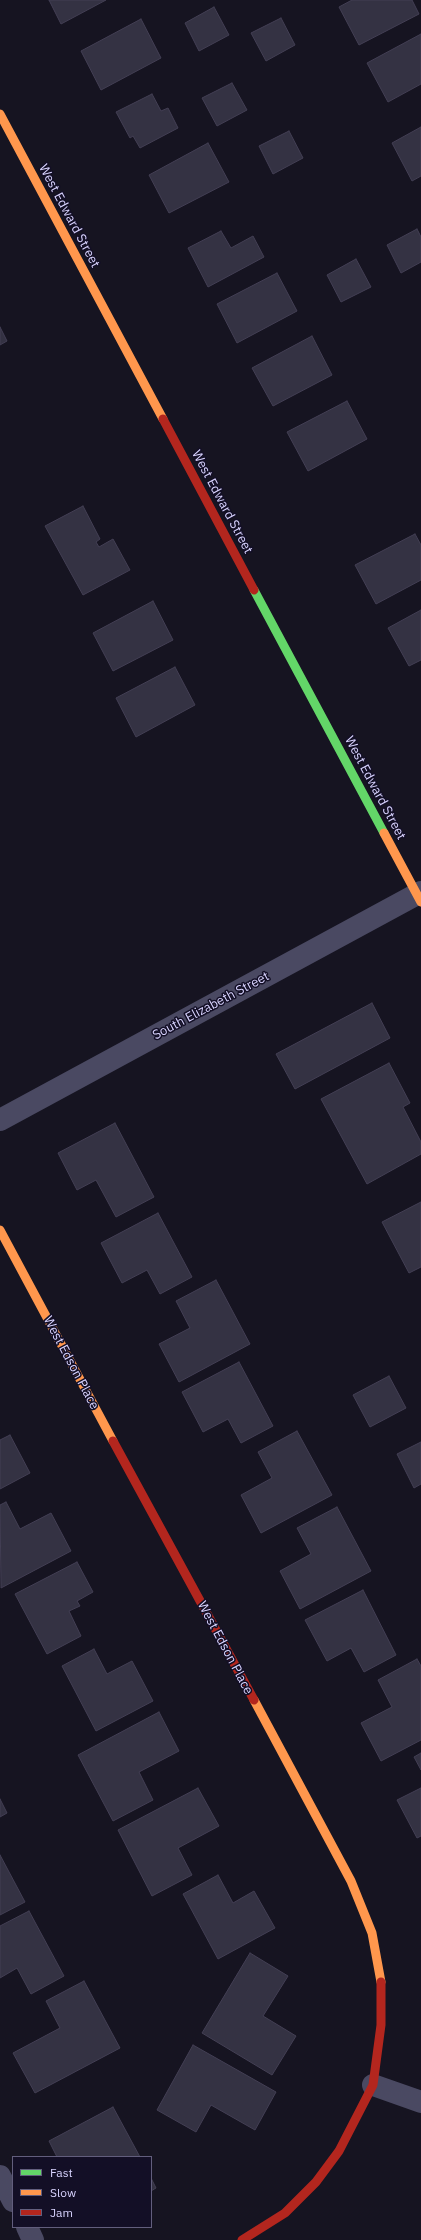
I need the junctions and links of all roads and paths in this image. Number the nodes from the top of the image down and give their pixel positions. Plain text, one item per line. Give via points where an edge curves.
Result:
1 (0, 114) edge
2 (420, 896) edge
3 (0, 1120) edge
4 (0, 1230) edge
5 (373, 2085) junction
6 (421, 2102) edge
7 (0, 2176) edge
8 (12, 2199) edge
9 (28, 2228) edge
10 (34, 2240) edge
11 (242, 2240) edge

1 - 2 street, West Edward Street
2 - 3 street, South Elizabeth Street
4 - 5 street, West Edson Place via 351,1881 372,1933 381,1980 381,2025
5 - 6 street
5 - 11 street, West Edson Place via 339,2151 316,2182 285,2213
7 - 8 street
9 - 10 street

